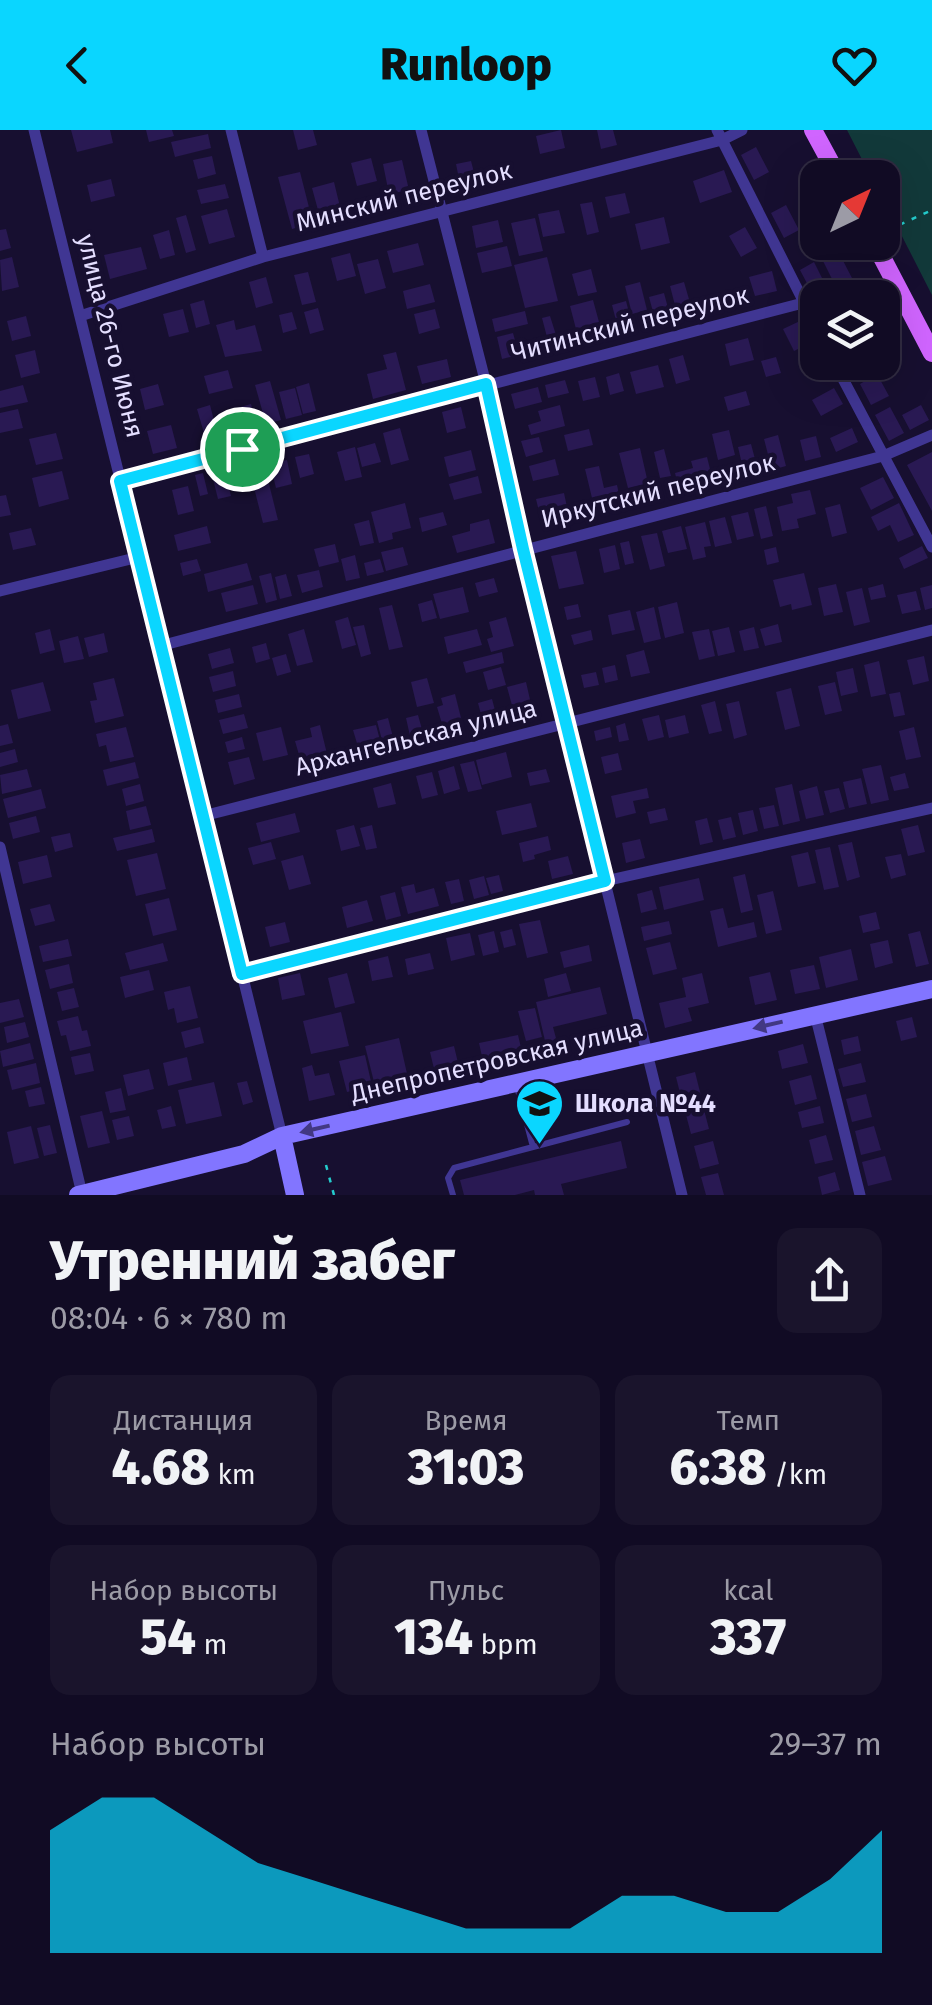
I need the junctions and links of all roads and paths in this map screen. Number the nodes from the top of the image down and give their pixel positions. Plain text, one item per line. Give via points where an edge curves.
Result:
1 (34, 130) edge
2 (232, 130) edge
3 (420, 130) edge
4 (742, 130) edge
5 (813, 130) edge
6 (720, 135) edge
7 (829, 160) edge
8 (440, 210) junction
9 (932, 210) edge
10 (900, 225) edge
11 (263, 257) junction
12 (883, 260) edge
13 (800, 295) edge
14 (800, 304) edge
15 (80, 316) junction
16 (932, 353) edge
17 (843, 380) edge
18 (486, 384) junction
19 (932, 435) edge
20 (883, 456) junction
21 (120, 481) junction
22 (932, 547) edge
23 (523, 549) junction
24 (139, 557) junction
25 (0, 591) edge
26 (932, 630) edge
27 (160, 646) junction
28 (568, 722) junction
29 (932, 808) edge
30 (203, 816) junction
31 (0, 846) edge
32 (605, 881) junction
33 (242, 974) junction
34 (932, 989) edge
35 (815, 1014) junction
36 (648, 1052) junction
37 (516, 1082) junction
38 (628, 1122) dead end
39 (282, 1136) junction
40 (533, 1147) junction
41 (326, 1165) dead end
42 (80, 1194) edge
43 (296, 1195) edge
44 (334, 1195) edge
45 (453, 1195) edge
46 (682, 1195) edge
47 (860, 1195) edge

1 - 15 street, улица 26-го Июня
2 - 11 street
3 - 8 street
4 - 6 street, Минский переулок
5 - 7 main road
6 - 8 street, Минский переулок
6 - 13 street
8 - 11 street, Минский переулок
8 - 18 street
9 - 10 path
11 - 15 street, Минский переулок
12 - 16 main road
14 - 18 street, Читинский переулок
15 - 21 street, улица 26-го Июня
17 - 20 street
18 - 21 street, Читинский переулок
18 - 23 street
19 - 20 street, Иркутский переулок
20 - 22 street
20 - 23 street, Иркутский переулок
21 - 24 street, улица 26-го Июня
23 - 27 street, Иркутский переулок
23 - 28 street
24 - 25 street
24 - 27 street, улица 26-го Июня
26 - 28 street, Архангельская улица
27 - 30 street, улица 26-го Июня
28 - 30 street, Архангельская улица
28 - 32 street
29 - 32 street
30 - 33 street, улица 26-го Июня
31 - 42 street
32 - 33 street
32 - 36 street
33 - 39 street, улица 26-го Июня
34 - 35 street, Днепропетровская улица
35 -> 36 street, Днепропетровская улица
35 - 47 street
36 - 37 street, Днепропетровская улица
36 - 46 street
37 -> 39 street, Днепропетровская улица
37 - 40 lane
38 - 40 lane
39 - 42 street, Днепропетровская улица via 244,1154
39 - 43 street, улица 26-го Июня
40 - 45 lane via 454,1168 448,1178
41 - 44 path

